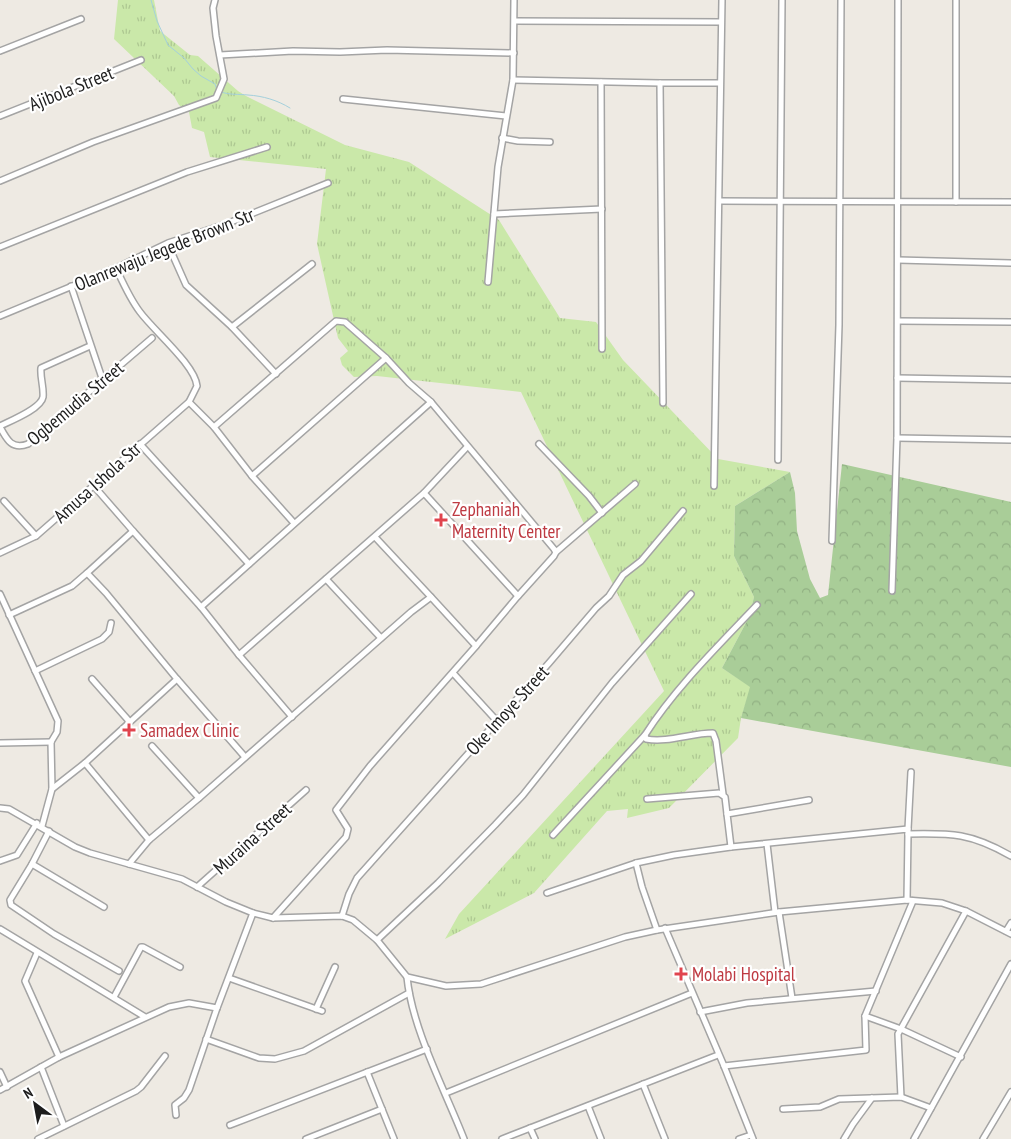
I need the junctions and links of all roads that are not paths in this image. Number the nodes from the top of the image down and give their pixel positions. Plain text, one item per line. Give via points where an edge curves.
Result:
1 (215, 0) edge
2 (514, 0) edge
3 (722, 0) edge
4 (782, 0) edge
5 (840, 0) edge
6 (898, 0) edge
7 (956, 0) edge
8 (80, 19) dead end
9 (515, 21) junction
10 (721, 22) junction
11 (0, 52) edge
12 (514, 54) junction
13 (220, 56) junction
14 (141, 60) dead end
15 (513, 80) junction
16 (602, 82) junction
17 (660, 83) junction
18 (720, 83) junction
19 (343, 99) dead end
20 (0, 116) edge
21 (506, 116) junction
22 (502, 138) junction
23 (550, 142) dead end
24 (267, 147) dead end
25 (0, 181) edge
26 (328, 183) dead end
27 (720, 201) junction
28 (781, 201) junction
29 (841, 202) junction
30 (898, 202) junction
31 (956, 202) junction
32 (1011, 202) edge
33 (602, 208) junction
34 (494, 214) junction
35 (0, 247) edge
36 (170, 249) dead end
37 (898, 260) junction
38 (1011, 263) edge
39 (312, 264) dead end
40 (116, 268) junction
41 (488, 282) dead end
42 (72, 286) junction
43 (0, 316) edge
44 (898, 321) junction
45 (1011, 322) edge
46 (232, 327) junction
47 (152, 338) dead end
48 (90, 346) junction
49 (602, 348) dead end
50 (386, 358) junction
51 (276, 374) junction
52 (897, 378) junction
53 (1011, 380) edge
54 (102, 381) junction
55 (189, 402) junction
56 (431, 402) junction
57 (663, 403) dead end
58 (0, 427) edge
59 (214, 427) junction
60 (897, 438) junction
61 (1011, 440) edge
62 (140, 444) junction
63 (539, 444) dead end
64 (467, 447) junction
65 (778, 460) dead end
66 (252, 476) junction
67 (636, 484) dead end
68 (93, 485) junction
69 (714, 486) dead end
70 (424, 493) junction
71 (4, 502) dead end
72 (683, 511) dead end
73 (602, 513) junction
74 (294, 523) junction
75 (133, 531) junction
76 (36, 536) junction
77 (375, 537) junction
78 (832, 541) dead end
79 (556, 552) junction
80 (0, 553) edge
81 (249, 564) junction
82 (87, 573) junction
83 (326, 579) junction
84 (892, 591) dead end
85 (0, 594) edge
86 (691, 594) dead end
87 (518, 596) junction
88 (431, 597) junction
89 (757, 606) dead end
90 (201, 607) junction
91 (10, 615) junction
92 (111, 623) dead end
93 (381, 638) junction
94 (476, 646) junction
95 (239, 656) junction
96 (35, 671) junction
97 (453, 673) junction
98 (92, 679) dead end
99 (177, 679) junction
100 (292, 717) junction
101 (129, 721) junction
102 (497, 721) junction
103 (644, 735) junction
104 (1, 742) edge
105 (51, 742) junction
106 (152, 746) dead end
107 (245, 757) junction
108 (85, 763) junction
109 (911, 772) dead end
110 (52, 789) junction
111 (306, 790) dead end
112 (723, 794) junction
113 (198, 798) junction
114 (647, 799) dead end
115 (810, 800) dead end
116 (0, 808) edge
117 (728, 814) junction
118 (39, 825) junction
119 (49, 831) junction
120 (908, 832) junction
121 (554, 835) dead end
122 (149, 840) junction
123 (767, 844) junction
124 (731, 848) junction
125 (1011, 856) edge
126 (0, 861) edge
127 (636, 863) junction
128 (32, 864) junction
129 (129, 864) junction
130 (197, 887) junction
131 (547, 893) dead end
132 (910, 900) junction
133 (104, 907) dead end
134 (966, 911) junction
135 (777, 912) junction
136 (253, 913) junction
137 (342, 916) junction
138 (273, 918) junction
139 (1011, 923) edge
140 (665, 928) junction
141 (0, 929) edge
142 (657, 930) junction
143 (1009, 932) edge
144 (377, 940) junction
145 (37, 953) junction
146 (1011, 964) edge
147 (180, 967) dead end
148 (336, 967) dead end
149 (119, 971) dead end
150 (407, 976) junction
151 (229, 978) junction
152 (876, 990) junction
153 (409, 993) junction
154 (692, 993) junction
155 (114, 997) junction
156 (792, 998) junction
157 (217, 1008) junction
158 (316, 1009) junction
159 (322, 1011) dead end
160 (700, 1012) junction
161 (865, 1016) junction
162 (145, 1017) junction
163 (901, 1029) junction
164 (206, 1039) junction
165 (427, 1050) junction
166 (718, 1055) junction
167 (166, 1056) dead end
168 (59, 1057) junction
169 (960, 1057) junction
170 (724, 1066) junction
171 (41, 1067) junction
172 (0, 1072) edge
173 (367, 1072) junction
174 (643, 1084) junction
175 (7, 1087) junction
176 (0, 1090) edge
177 (1011, 1092) edge
178 (446, 1093) junction
179 (902, 1097) junction
180 (872, 1098) junction
181 (588, 1106) junction
182 (382, 1108) junction
183 (931, 1108) junction
184 (784, 1109) dead end
185 (176, 1115) dead end
186 (230, 1125) dead end
187 (64, 1126) junction
188 (530, 1128) junction
189 (52, 1132) junction
190 (752, 1137) edge
191 (38, 1139) edge
192 (56, 1139) edge
193 (306, 1139) edge
194 (394, 1139) edge
195 (464, 1139) edge
196 (502, 1139) edge
197 (535, 1139) edge
198 (601, 1139) edge
199 (665, 1139) edge
200 (740, 1139) edge
201 (844, 1139) edge
202 (914, 1139) edge
203 (982, 1139) edge

1 - 13 street via 213,8
2 - 9 street
3 - 10 street
4 - 28 street
5 - 29 street
6 - 30 street
7 - 31 street
8 - 11 street
9 - 10 street
9 - 12 street
10 - 18 street
12 - 13 street via 387,50
12 - 15 street
13 - 25 street via 224,79 213,100 93,142
14 - 20 street, Ajibola Street
15 - 16 street
15 - 21 street
16 - 17 street
16 - 33 street
17 - 18 street
17 - 57 street
18 - 27 street
19 - 21 street
21 - 22 street
22 - 23 street
22 - 34 street
24 - 35 street via 187,172
26 - 40 street, Olanrewaju Jegede Brown Str via 226,224 168,243
27 - 28 street
27 - 69 street
28 - 29 street
28 - 65 street
29 - 30 street
29 - 78 street
30 - 31 street
30 - 37 street
31 - 32 street
33 - 34 street
33 - 49 street
34 - 41 street
36 - 46 street via 186,285
37 - 38 street
37 - 44 street
39 - 46 street
40 - 42 street, Olanrewaju Jegede Brown Str
40 - 55 street via 141,314 194,376 197,386
42 - 43 street, Olanrewaju Jegede Brown Str
42 - 48 street
44 - 45 street
44 - 52 street
46 - 51 street
47 - 54 street, Ogbemudia Street
48 - 54 street
48 - 58 street via 41,368 41,401 26,414
50 - 51 street via 340,320
50 - 56 street
50 - 66 street
51 - 59 street
52 - 53 street
52 - 60 street
54 - 58 street, Ogbemudia Street via 22,447 10,442
55 - 59 street
55 - 62 street, Amusa Ishola Str
56 - 64 street
56 - 74 street
59 - 66 street
60 - 61 street
60 - 84 street
62 - 68 street, Amusa Ishola Str
62 - 81 street
63 - 73 street
64 - 70 street
64 - 79 street
66 - 74 street
67 - 73 street
68 - 75 street
68 - 76 street, Amusa Ishola Str
70 - 77 street
70 - 87 street
71 - 76 street
72 - 102 street, Oke Imoye Street
73 - 79 street
74 - 81 street
75 - 82 street
75 - 90 street
76 - 80 street, Amusa Ishola Str
77 - 83 street
77 - 88 street
79 - 87 street
81 - 90 street
82 - 91 street via 72,586
82 - 99 street
83 - 93 street
83 - 95 street
85 - 91 street
86 - 144 street via 612,683 523,795 438,883
87 - 94 street
88 - 93 street
88 - 94 street
89 - 103 street via 703,662
90 - 95 street
91 - 96 street
92 - 96 street via 102,639
93 - 100 street
94 - 97 street
95 - 100 street
96 - 105 street via 58,721 57,732
97 - 102 street
97 - 138 street via 370,766 336,810 348,829 346,837
98 - 101 street
99 - 101 street
99 - 107 street
100 - 107 street
101 - 108 street
102 - 137 street, Oke Imoye Street via 357,878
103 - 112 street via 646,739 662,740 713,733
103 - 121 street
104 - 105 street
105 - 110 street
106 - 113 street
107 - 113 street
108 - 110 street
108 - 122 street
109 - 120 street
110 - 118 street
111 - 130 street, Muraina Street
112 - 114 street
112 - 117 street
113 - 122 street
115 - 117 street
116 - 118 street via 9,809
117 - 124 street
118 - 119 street
118 - 126 street via 17,855
119 - 128 street
119 - 129 street via 90,853
120 - 123 street
120 - 125 street via 960,835 977,839
120 - 132 street
122 - 129 street
123 - 124 street
123 - 135 street
124 - 127 street
127 - 131 street
127 - 142 street
128 - 133 street
128 - 149 street via 10,900 11,905
129 - 130 street via 182,879
130 - 136 street
132 - 134 street via 942,903
132 - 135 street
132 - 152 street
134 - 143 street
134 - 163 street
135 - 140 street
135 - 156 street
136 - 138 street
136 - 151 street
137 - 138 street
137 - 144 street via 353,920
139 - 143 street
140 - 142 street
140 - 154 street
141 - 145 street
142 - 150 street via 625,937 481,984 446,986
144 - 150 street
145 - 155 street
145 - 168 street via 25,981
146 - 169 street
147 - 155 street via 143,946
148 - 158 street
150 - 153 street
151 - 157 street
151 - 158 street
152 - 156 street
152 - 161 street
153 - 164 street via 304,1051 275,1059 259,1058
153 - 165 street
154 - 160 street
154 - 178 street
155 - 162 street
156 - 160 street
157 - 162 street via 179,1004
157 - 164 street
158 - 159 street
160 - 166 street
161 - 163 street
161 - 170 street via 867,1047 863,1052
162 - 168 street
163 - 169 street
163 - 179 street via 898,1038
164 - 185 street via 187,1095 175,1105
165 - 173 street
165 - 178 street
166 - 170 street
166 - 174 street
167 - 187 street via 136,1091
168 - 171 street
169 - 183 street
170 - 190 street
171 - 175 street
171 - 187 street
172 - 175 street
173 - 182 street
173 - 186 street
174 - 181 street
174 - 199 street
175 - 176 street
177 - 203 street
178 - 195 street
179 - 180 street
179 - 183 street
180 - 184 street via 840,1099 820,1107
180 - 201 street
181 - 188 street
181 - 198 street
182 - 193 street
182 - 194 street
183 - 202 street
187 - 189 street
188 - 196 street
188 - 197 street
189 - 191 street
189 - 192 street
190 - 200 street

